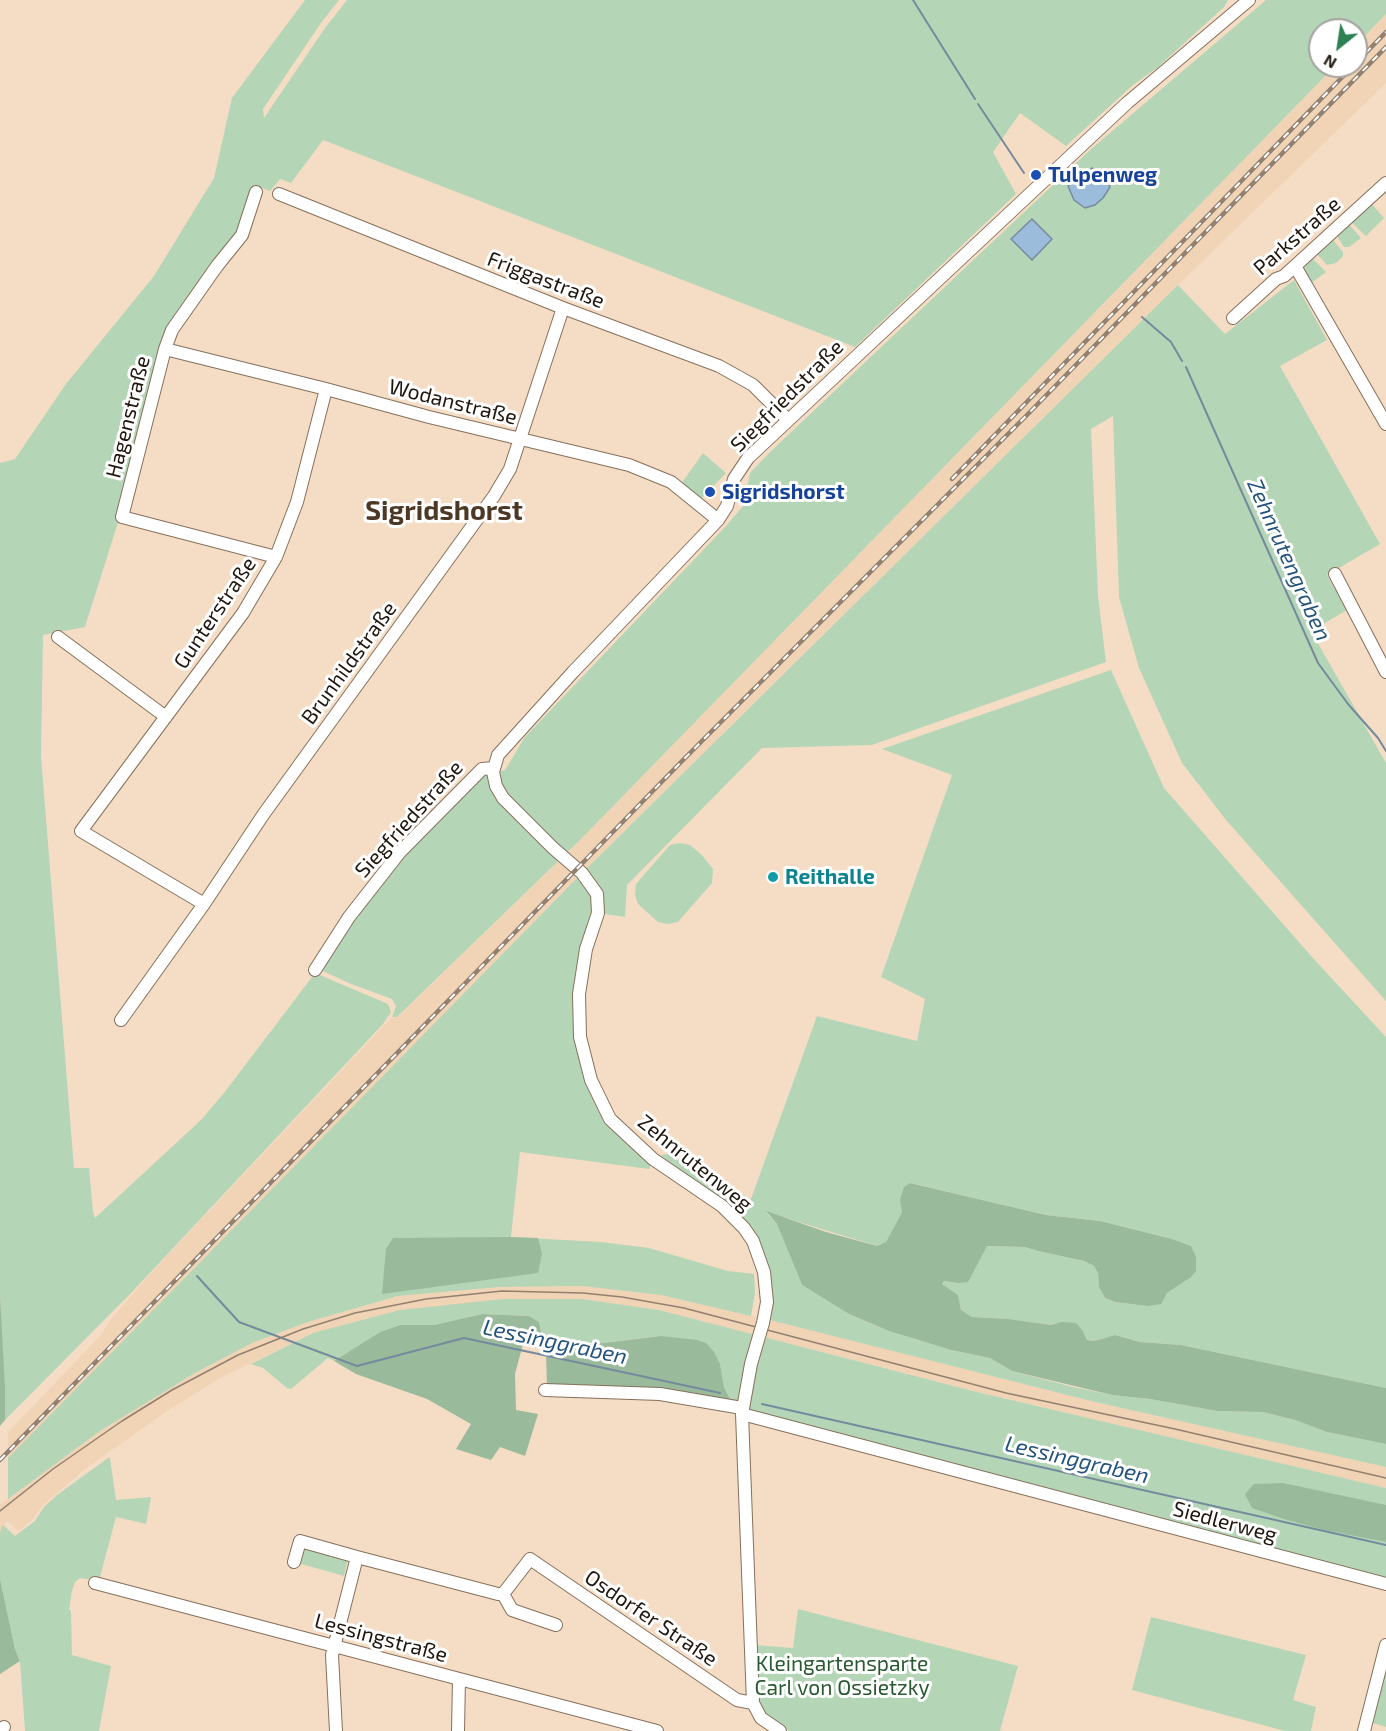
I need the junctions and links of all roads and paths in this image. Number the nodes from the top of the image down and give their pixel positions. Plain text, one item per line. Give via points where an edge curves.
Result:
1 (1250, 0) edge
2 (1237, 5) edge
3 (1386, 183) edge
4 (256, 192) dead end
5 (279, 194) dead end
6 (1295, 266) junction
7 (563, 308) junction
8 (1233, 318) dead end
9 (165, 349) junction
10 (326, 388) junction
11 (787, 419) junction
12 (1386, 424) edge
13 (520, 439) junction
14 (718, 520) junction
15 (276, 557) junction
16 (1335, 574) dead end
17 (58, 637) dead end
18 (1386, 672) edge
19 (166, 717) junction
20 (494, 768) junction
21 (204, 904) junction
22 (315, 970) dead end
23 (121, 1020) dead end
24 (544, 1390) dead end
25 (742, 1411) junction
26 (357, 1557) junction
27 (294, 1562) dead end
28 (95, 1583) dead end
29 (1386, 1584) edge
30 (503, 1594) junction
31 (556, 1625) dead end
32 (334, 1645) junction
33 (1386, 1645) edge
34 (459, 1679) junction
35 (753, 1703) junction
36 (336, 1731) edge
37 (458, 1731) edge
38 (657, 1731) edge
39 (780, 1731) edge
40 (1364, 1731) edge

1 - 2 street, Siegfriedstraße
2 - 11 street, Siegfriedstraße
3 - 6 street, Parkstraße
4 - 9 street, Hagenstraße via 242,235 172,330
5 - 7 street, Friggastraße
6 - 8 street, Parkstraße
6 - 12 street
7 - 11 street, Friggastraße via 719,366 753,385
7 - 13 street, Brunhildstraße
9 - 10 street, Wodanstraße
9 - 15 street, Hagenstraße via 122,518
10 - 13 street, Wodanstraße
10 - 15 street, Gunterstraße via 297,502
11 - 14 street, Siegfriedstraße via 748,458 734,479 727,506
13 - 14 street, Wodanstraße via 629,465 671,482
13 - 21 street, Brunhildstraße via 510,469 494,496 263,815
14 - 20 street, Siegfriedstraße via 507,743
15 - 19 street, Gunterstraße via 243,613
16 - 18 street
17 - 19 street
19 - 21 street, Gunterstraße via 81,831
20 - 22 street, Siegfriedstraße via 482,769 472,777 400,852 349,917
20 - 25 street, Zehnrutenweg via 496,786 503,798 582,873 597,894 598,913 586,949 579,994 580,1037 591,1080 610,1119 654,1159 722,1206 744,1228 760,1257 766,1302
21 - 23 street, Brunhildstraße
24 - 25 street, Siedlerweg via 660,1394
25 - 29 street, Siedlerweg
25 - 35 street, Zehnrutenweg
26 - 27 street via 300,1541
26 - 30 street
26 - 32 street
28 - 32 street, Lessingstraße
30 - 31 street via 512,1610
30 - 35 street, Osdorfer Straße via 530,1559 737,1700
32 - 34 street, Lessingstraße
32 - 36 street
33 - 40 street
34 - 37 street
34 - 38 street, Lessingstraße
35 - 39 street via 761,1718

